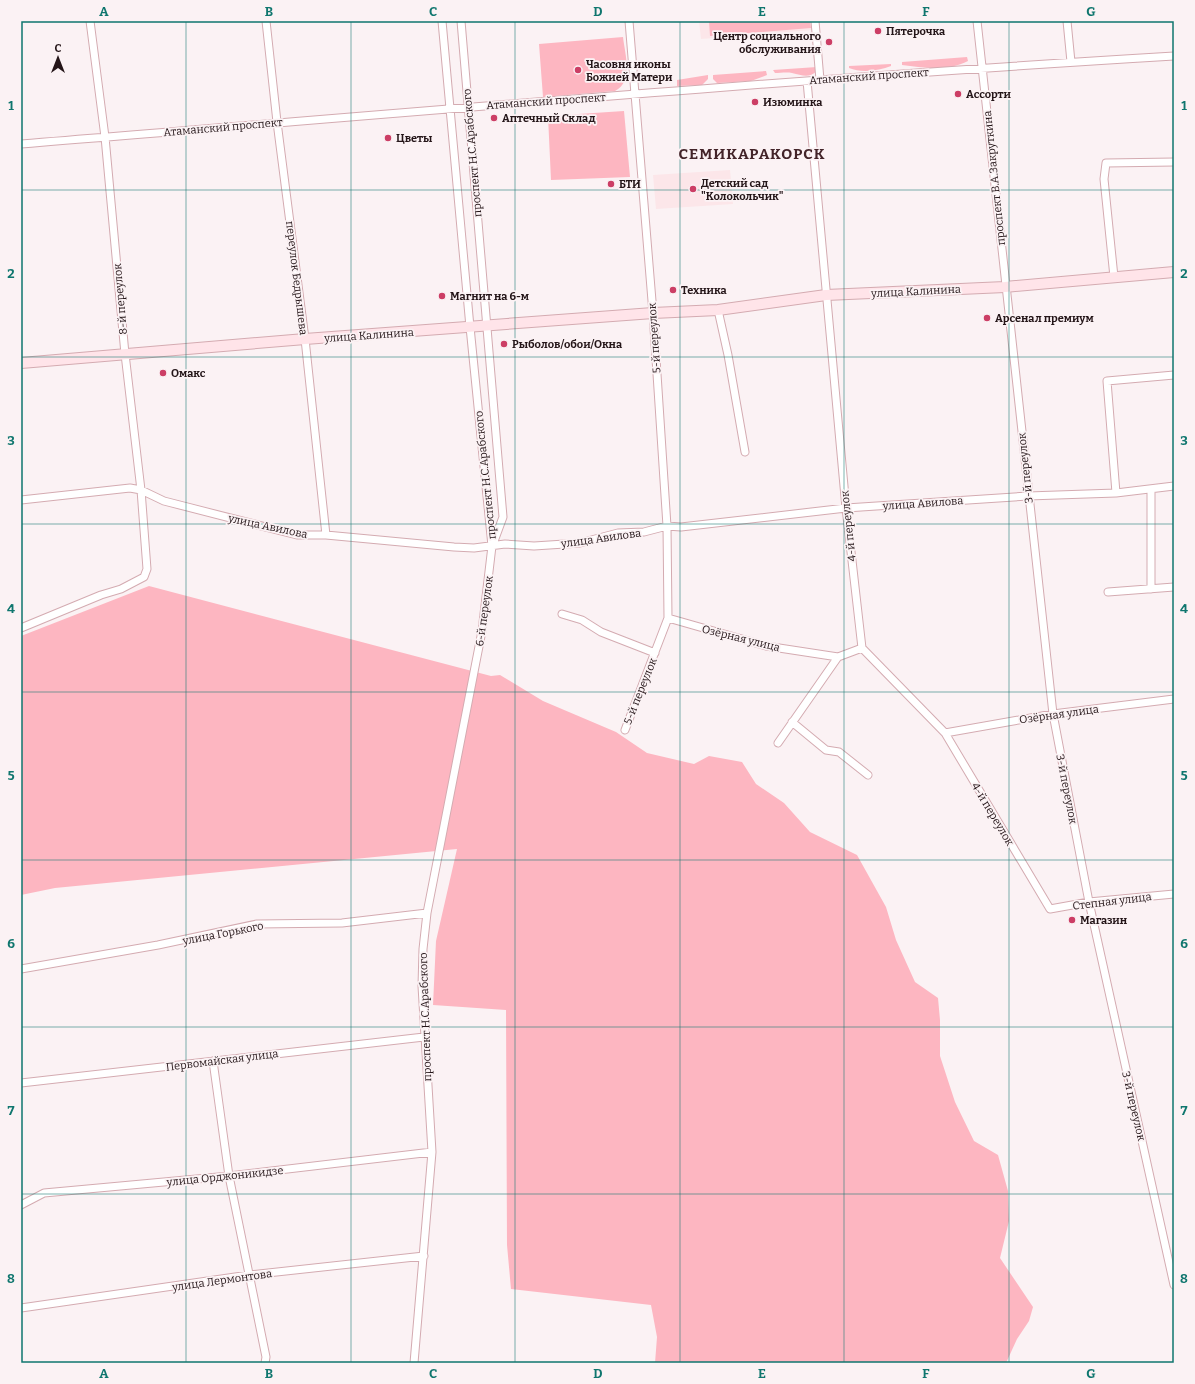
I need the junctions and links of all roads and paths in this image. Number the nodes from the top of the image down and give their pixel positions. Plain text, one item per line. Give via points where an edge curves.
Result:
1 (90, 21) edge
2 (266, 21) edge
3 (442, 21) edge
4 (461, 21) edge
5 (629, 21) edge
6 (815, 21) edge
7 (977, 21) edge
8 (1067, 21) edge
9 (1174, 56) edge
10 (1070, 62) junction
11 (982, 68) junction
12 (820, 80) junction
13 (807, 81) junction
14 (635, 94) junction
15 (468, 107) junction
16 (451, 108) junction
17 (277, 122) junction
18 (105, 137) junction
19 (21, 144) edge
20 (1174, 162) edge
21 (1174, 272) edge
22 (1114, 277) junction
23 (1006, 287) junction
24 (826, 295) junction
25 (718, 310) junction
26 (653, 313) junction
27 (487, 326) junction
28 (470, 327) junction
29 (305, 339) junction
30 (125, 354) junction
31 (21, 363) edge
32 (1174, 375) edge
33 (745, 452) dead end
34 (1174, 486) edge
35 (141, 490) junction
36 (1151, 490) junction
37 (1116, 493) junction
38 (1028, 496) junction
39 (21, 500) edge
40 (846, 508) junction
41 (667, 526) junction
42 (326, 535) junction
43 (492, 546) junction
44 (1174, 587) edge
45 (1152, 589) junction
46 (1108, 592) dead end
47 (562, 614) dead end
48 (668, 618) junction
49 (21, 628) edge
50 (862, 648) junction
51 (655, 653) junction
52 (838, 657) junction
53 (474, 675) joint
54 (1174, 699) edge
55 (1052, 714) junction
56 (792, 722) junction
57 (624, 730) dead end
58 (945, 733) junction
59 (778, 743) dead end
60 (868, 775) dead end
61 (1174, 894) edge
62 (1089, 902) junction
63 (1050, 909) joint
64 (427, 913) junction
65 (21, 969) edge
66 (424, 1037) junction
67 (213, 1062) junction
68 (21, 1083) edge
69 (432, 1152) junction
70 (229, 1176) junction
71 (21, 1205) edge
72 (424, 1256) junction
73 (249, 1276) junction
74 (1174, 1285) edge
75 (21, 1308) edge
76 (266, 1363) edge
77 (414, 1363) edge

1 - 18 street, 8-й переулок
2 - 17 street, переулок Бедрышева
3 - 16 street, проспект Н.С.Арабского
4 - 15 street, проспект Н.С.Арабского
5 - 14 street, 5-й переулок
6 - 12 street
7 - 11 street, проспект В.А.Закруткина
8 - 10 street
9 - 10 street, Атаманский проспект
10 - 11 street, Атаманский проспект
11 - 12 street, Атаманский проспект
11 - 23 street, проспект В.А.Закруткина
12 - 13 street, Атаманский проспект
13 - 14 street, Атаманский проспект
13 - 24 street, 4-й переулок
14 - 15 street, Атаманский проспект
14 - 26 street, 5-й переулок
15 - 16 street, Атаманский проспект
15 - 27 street, проспект Н.С.Арабского
16 - 17 street, Атаманский проспект
16 - 28 street, проспект Н.С.Арабского
17 - 18 street, Атаманский проспект
17 - 29 street, переулок Бедрышева
18 - 19 street, Атаманский проспект
18 - 30 street, 8-й переулок
20 - 22 street via 1106,163 1104,179
21 - 22 main road, улица Калинина
22 - 23 main road, улица Калинина
23 - 24 main road, улица Калинина
23 - 38 street, 3-й переулок
24 - 25 main road, улица Калинина
24 - 40 street, 4-й переулок
25 - 26 main road, улица Калинина
25 - 33 street
26 - 27 main road, улица Калинина
26 - 41 street, 5-й переулок
27 - 28 main road, улица Калинина
27 - 43 street, проспект Н.С.Арабского via 503,517
28 - 29 main road, улица Калинина
28 - 43 street, проспект Н.С.Арабского
29 - 30 main road, улица Калинина
29 - 42 street, переулок Бедрышева
30 - 31 main road, улица Калинина
30 - 35 street, 8-й переулок
32 - 37 street via 1107,381
34 - 36 street, улица Авилова
35 - 39 street, улица Авилова via 122,488
35 - 42 street, улица Авилова via 164,501 260,527 298,535
35 - 49 street, 8-й переулок via 147,569 144,578
36 - 37 street, улица Авилова
36 - 45 street
37 - 38 street, улица Авилова
38 - 40 street, улица Авилова
38 - 55 street, 3-й переулок
40 - 41 street, улица Авилова via 681,527
40 - 50 street, 4-й переулок
41 - 43 street, улица Авилова via 644,532 618,533 580,543
41 - 48 street, 5-й переулок
42 - 43 street, улица Авилова via 454,547
43 - 53 street, 6-й переулок
44 - 45 street
45 - 46 street
47 - 51 street, 5-й переулок via 582,620 601,632
48 - 51 street, 5-й переулок
48 - 52 street, Озёрная улица via 766,646
50 - 52 street
50 - 58 street, 4-й переулок
51 - 57 street, 5-й переулок
52 - 56 street
53 - 64 street, проспект Н.С.Арабского
54 - 55 street, Озёрная улица
55 - 58 street, Озёрная улица
55 - 62 street, 3-й переулок
56 - 59 street
56 - 60 street via 826,750 840,752
58 - 63 street, 4-й переулок
61 - 62 street, Степная улица
62 - 63 street, Степная улица
62 - 74 street, 3-й переулок
64 - 65 street, улица Горького via 342,923 257,924 165,944
64 - 66 street, проспект Н.С.Арабского via 422,949
66 - 67 street, Первомайская улица
66 - 69 street, проспект Н.С.Арабского
67 - 68 street, Первомайская улица
67 - 70 street
69 - 70 street, улица Орджоникидзе
69 - 72 street, проспект Н.С.Арабского
70 - 71 street, улица Орджоникидзе via 44,1194
70 - 73 street
72 - 73 street, улица Лермонтова
72 - 77 street, проспект Н.С.Арабского
73 - 75 street, улица Лермонтова
73 - 76 street

